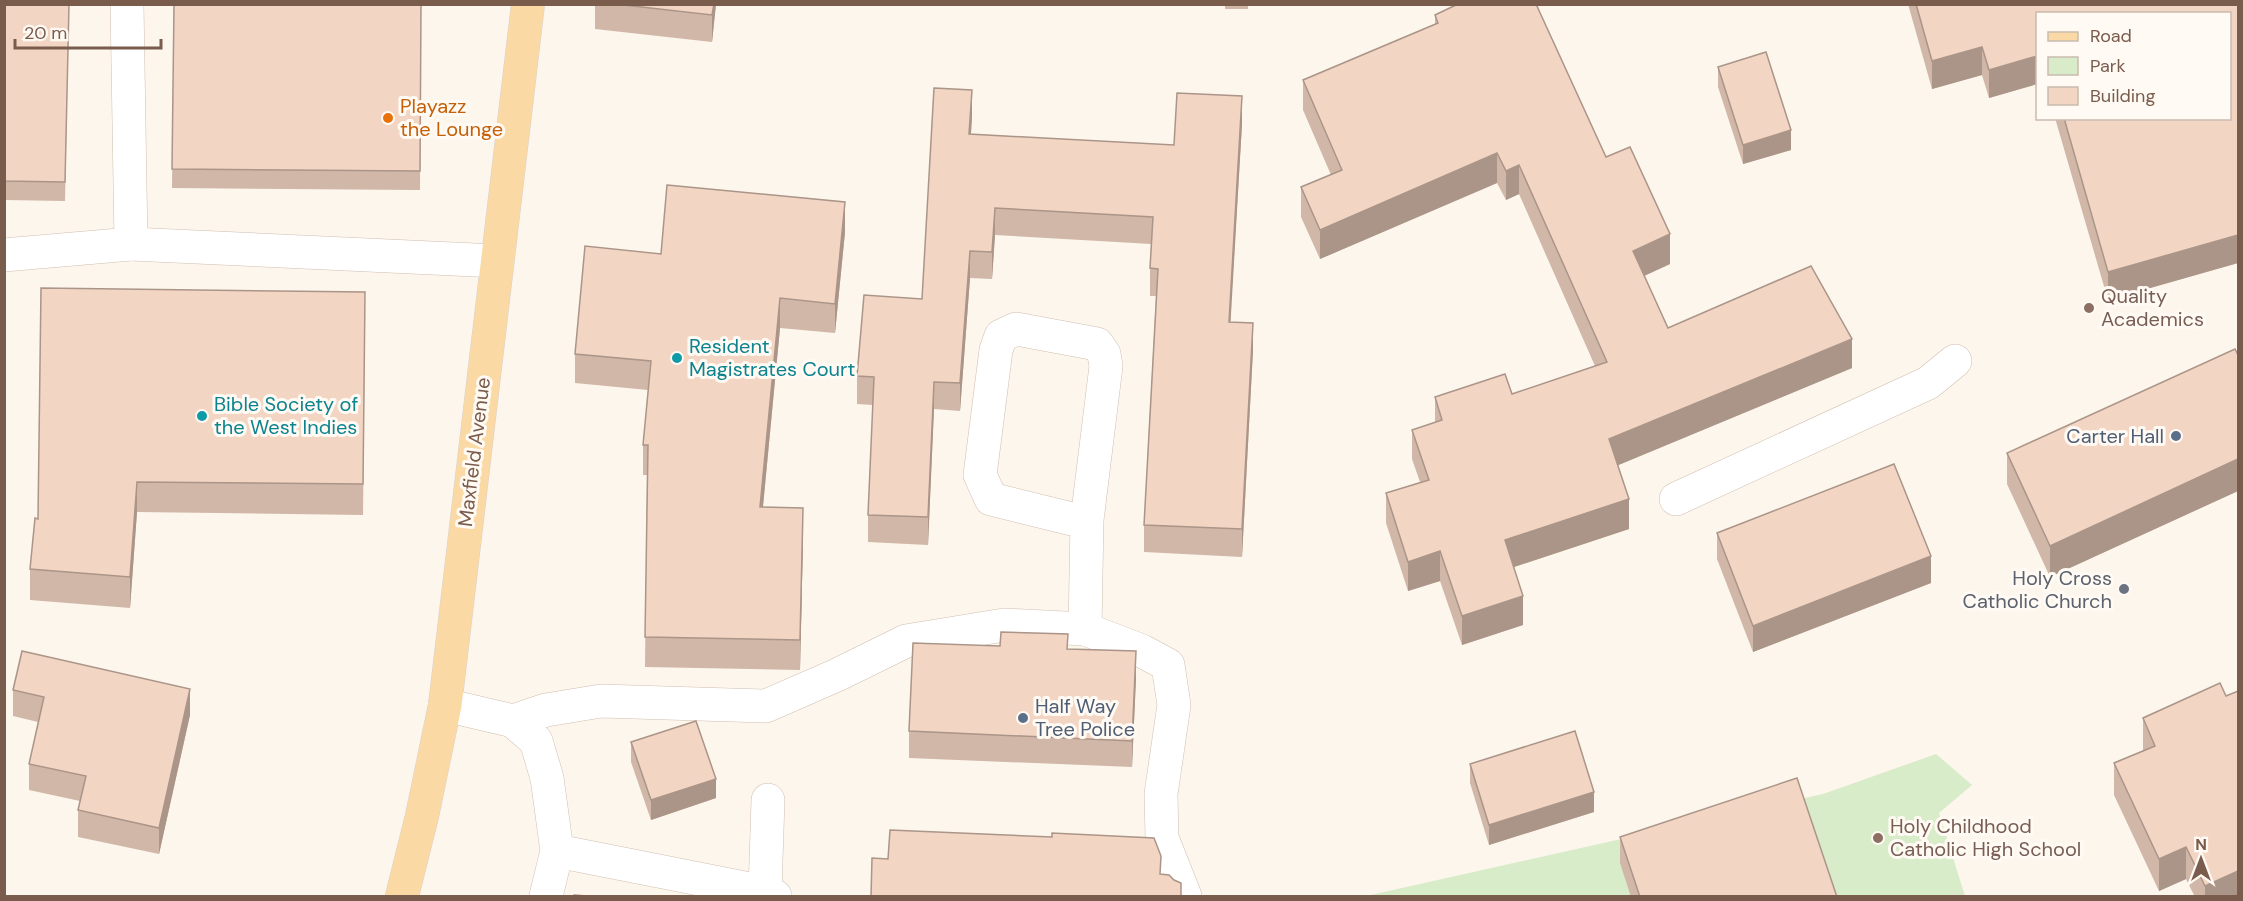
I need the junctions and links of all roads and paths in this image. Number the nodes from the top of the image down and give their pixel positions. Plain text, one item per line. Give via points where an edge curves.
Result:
1 (127, 4) edge
2 (528, 4) edge
3 (131, 244) junction
4 (4, 255) edge
5 (497, 261) junction
6 (1955, 361) dead end
7 (1676, 499) dead end
8 (1087, 520) junction
9 (1085, 628) junction
10 (445, 705) junction
11 (513, 721) junction
12 (768, 800) dead end
13 (557, 851) junction
14 (770, 894) edge
15 (402, 897) edge
16 (546, 897) edge
17 (1185, 897) edge

1 - 3 street
2 - 5 main road, Maxfield Avenue
3 - 4 street
3 - 5 street
5 - 10 main road, Maxfield Avenue
6 - 7 street via 1928,383
8 - 8 street via 1106,366 1104,354 1097,344 1016,329 1001,336 996,350 980,475 991,499
8 - 9 street
9 - 11 street via 1004,625 906,641 766,706 601,701 546,710
9 - 17 street via 1168,665 1174,705 1161,794 1162,838
10 - 11 street
10 - 15 main road, Maxfield Avenue
11 - 13 street via 536,741 547,778
12 - 14 street
13 - 14 street
13 - 16 street

